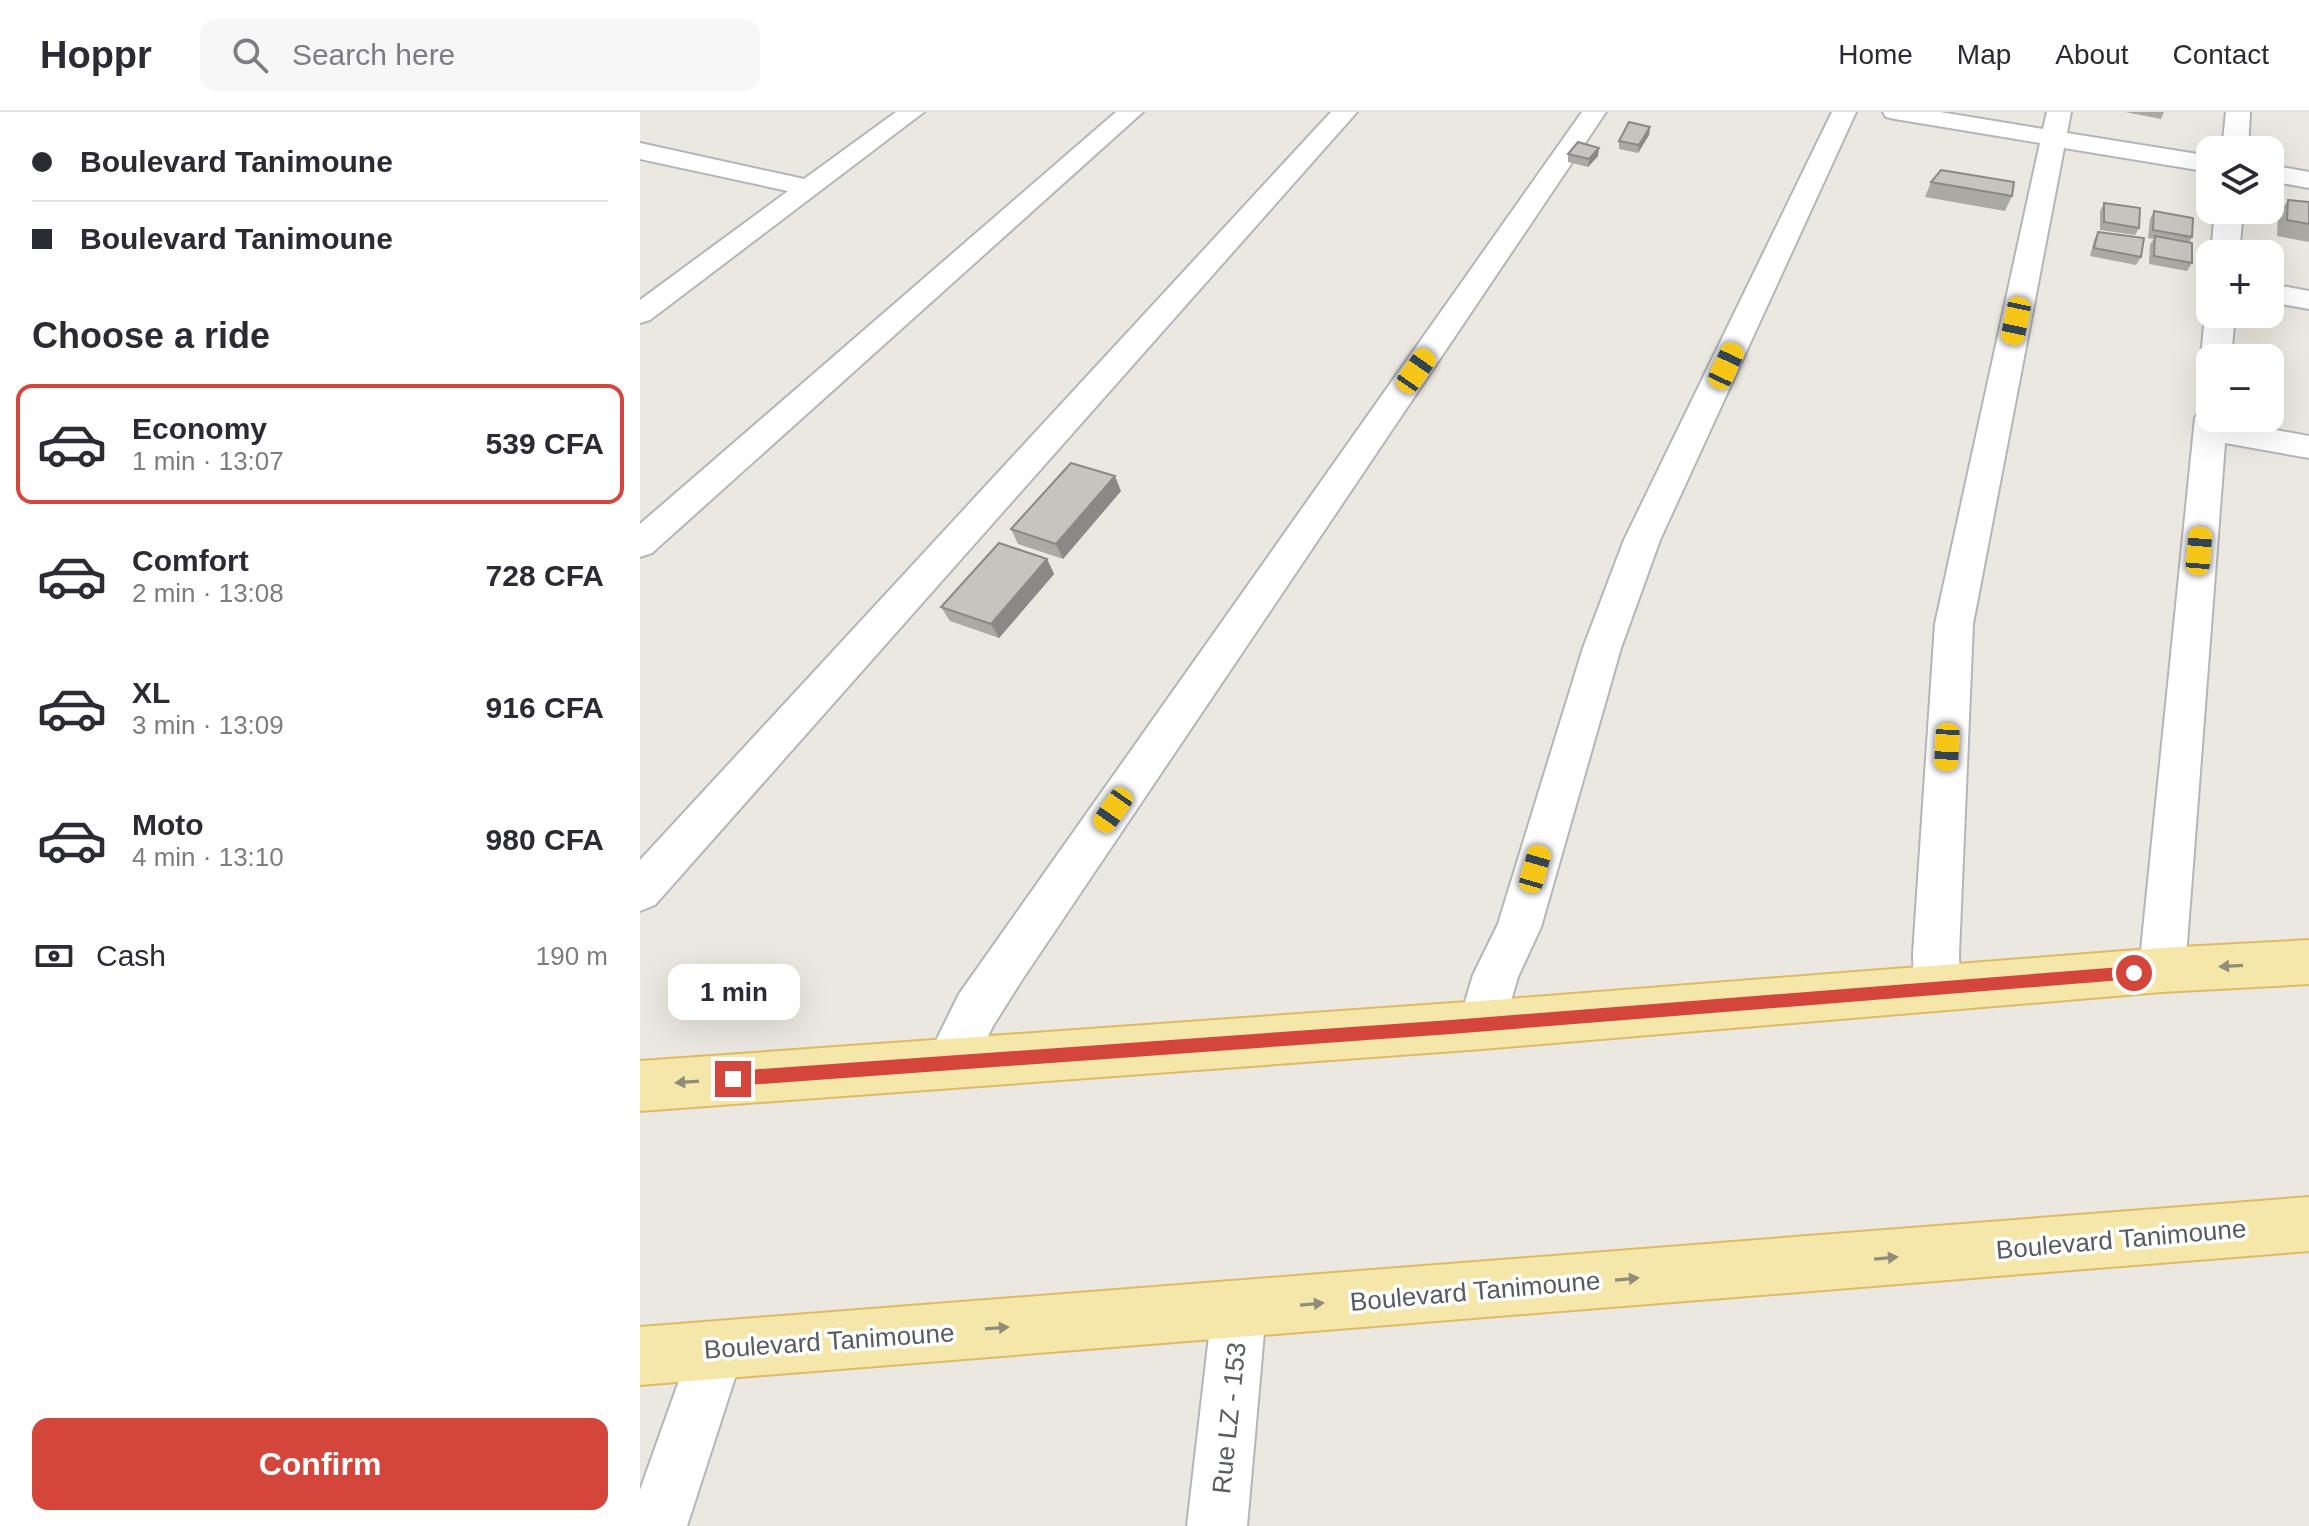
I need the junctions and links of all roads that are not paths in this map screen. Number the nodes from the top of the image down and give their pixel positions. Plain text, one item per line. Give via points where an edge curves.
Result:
1 (912, 112) edge
2 (1345, 112) edge
3 (1594, 112) edge
4 (1844, 112) edge
5 (1895, 112) edge
6 (2238, 112) edge
7 (1117, 115) edge
8 (2056, 125) edge
9 (2236, 136) edge
10 (640, 151) edge
11 (2196, 160) edge
12 (2284, 176) edge
13 (2309, 180) edge
14 (808, 188) junction
15 (2284, 296) edge
16 (2309, 300) edge
17 (648, 301) edge
18 (2209, 432) edge
19 (2244, 432) edge
20 (2309, 447) edge
21 (640, 544) edge
22 (640, 891) edge
23 (2309, 962) edge
24 (2162, 970) junction
25 (1937, 989) junction
26 (1482, 1025) junction
27 (949, 1063) junction
28 (640, 1086) edge
29 (2309, 1224) edge
30 (1239, 1310) junction
31 (717, 1350) junction
32 (640, 1356) edge
33 (657, 1526) edge
34 (1217, 1526) edge

1 - 14 street
2 - 22 street
3 - 27 street via 1006,965
4 - 26 street via 1642,540 1602,648 1519,927 1496,975
5 - 8 street
6 - 9 street
7 - 21 street
8 - 11 street
8 - 25 street via 1954,624
10 - 14 street
12 - 13 street
14 - 17 street
15 - 16 street
18 - 24 street
19 - 20 street
23 -> 24 main road
24 - 25 main road
25 - 26 main road
26 - 27 main road
27 -> 28 main road
30 -> 29 main road, Boulevard Tanimoune
31 -> 30 main road, Boulevard Tanimoune
30 - 34 street, Rue LZ - 153
31 - 32 main road, Boulevard Tanimoune
31 - 33 street

